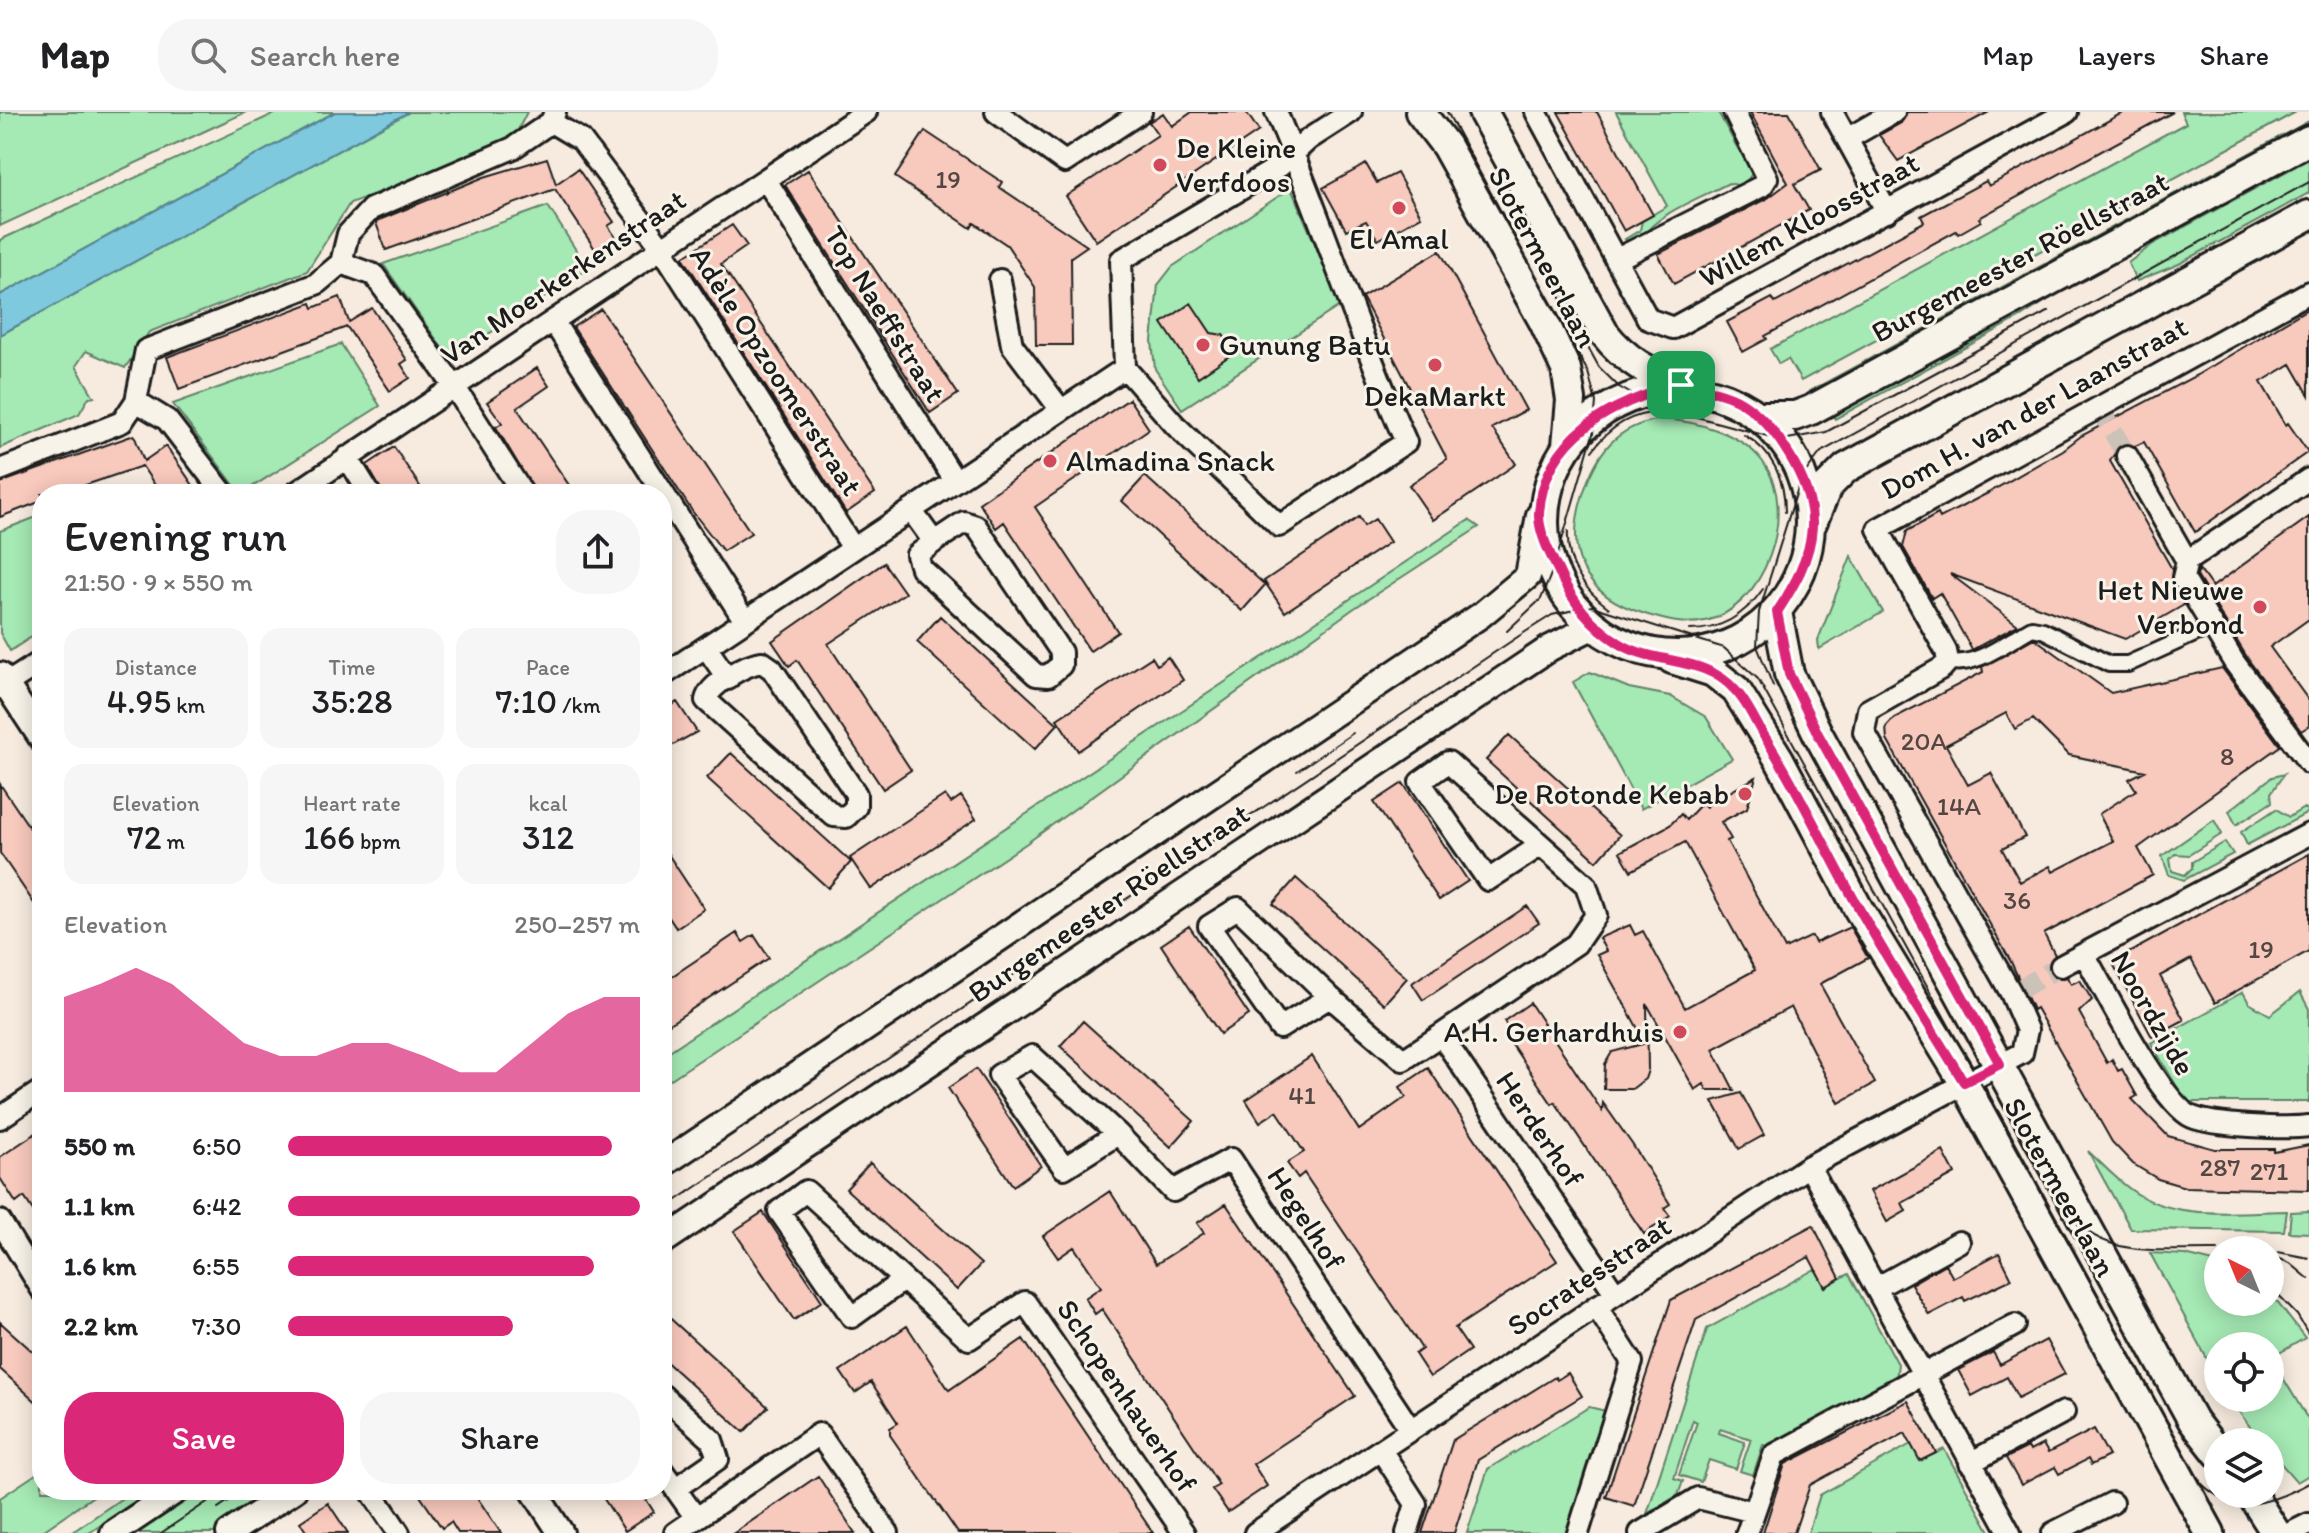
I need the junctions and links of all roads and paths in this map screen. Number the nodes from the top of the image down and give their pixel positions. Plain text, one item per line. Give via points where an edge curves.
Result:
1 (866, 112) edge
2 (996, 112) edge
3 (1141, 112) edge
4 (1276, 112) edge
5 (1351, 112) edge
6 (1420, 112) edge
7 (1483, 112) edge
8 (1536, 112) edge
9 (1734, 112) edge
10 (1832, 112) edge
11 (1894, 112) edge
12 (2067, 112) edge
13 (553, 117) edge
14 (1847, 139) junction
15 (2309, 140) edge
16 (1294, 153) junction
17 (766, 180) junction
18 (1887, 212) junction
19 (2309, 215) edge
20 (661, 247) junction
21 (1617, 259) junction
22 (341, 263) junction
23 (1000, 280) dead end
24 (2309, 292) edge
25 (553, 321) junction
26 (1662, 327) joint
27 (1125, 368) junction
28 (1681, 385) junction
29 (454, 386) junction
30 (136, 401) junction
31 (1061, 410) junction
32 (1759, 416) junction
33 (1567, 445) junction
34 (2127, 456) tunnel mouth
35 (347, 457) junction
36 (0, 470) edge
37 (2309, 479) edge
38 (955, 481) junction
39 (216, 484) edge
40 (308, 484) edge
41 (364, 484) edge
42 (517, 484) edge
43 (657, 484) edge
44 (672, 507) edge
45 (911, 510) junction
46 (1539, 515) junction
47 (1812, 523) junction
48 (934, 542) junction
49 (853, 548) junction
50 (2187, 561) junction
51 (1777, 612) junction
52 (745, 621) junction
53 (1596, 625) junction
54 (2210, 627) junction
55 (706, 647) junction
56 (1672, 659) junction
57 (1948, 661) junction
58 (32, 666) edge
59 (672, 669) edge
60 (728, 679) junction
61 (2, 682) edge
62 (32, 725) edge
63 (2309, 763) edge
64 (2309, 834) edge
65 (1541, 845) junction
66 (2084, 954) junction
67 (2061, 966) tunnel mouth
68 (1330, 997) junction
69 (1441, 1035) junction
70 (2000, 1064) junction
71 (1964, 1082) junction
72 (32, 1097) edge
73 (0, 1118) edge
74 (2309, 1126) edge
75 (1118, 1134) junction
76 (672, 1158) edge
77 (1809, 1166) junction
78 (0, 1221) edge
79 (672, 1235) edge
80 (1959, 1242) dead end
81 (32, 1274) edge
82 (902, 1281) junction
83 (1876, 1288) junction
84 (1615, 1293) junction
85 (1596, 1306) junction
86 (2015, 1325) dead end
87 (1923, 1374) junction
88 (672, 1404) edge
89 (2064, 1412) dead end
90 (1411, 1430) junction
91 (2204, 1435) edge
92 (1381, 1450) junction
93 (1970, 1463) junction
94 (672, 1483) edge
95 (676, 1488) junction
96 (162, 1500) edge
97 (279, 1500) edge
98 (377, 1500) edge
99 (540, 1500) edge
100 (2112, 1503) dead end
101 (2260, 1508) edge
102 (1754, 1512) junction
103 (696, 1518) junction
104 (2309, 1524) edge
105 (113, 1533) edge
106 (229, 1533) edge
107 (399, 1533) edge
108 (561, 1533) edge
109 (675, 1533) edge
110 (888, 1533) edge
111 (1184, 1533) edge
112 (1255, 1533) edge
113 (1407, 1533) edge
114 (1578, 1533) edge
115 (1640, 1533) edge
116 (1747, 1533) edge
117 (2010, 1533) edge
118 (2053, 1533) edge
119 (2210, 1533) edge
120 (2276, 1533) edge
121 (2291, 1533) edge

1 - 17 street, Van Moerkerkenstraat
2 - 3 street via 1065,162
4 - 16 street
5 - 16 street
6 - 33 main road, Slotermeerlaan via 1460,172 1566,369 1571,400
7 - 28 main road, Slotermeerlaan via 1604,333 1638,367
8 - 21 street, Slotermeerlaan
9 - 21 street via 1767,178 1762,186
10 - 14 street
11 - 14 street
12 - 18 street, Willem Kloosstraat
13 - 20 street, Adèle Opzoomerstraat via 581,140
13 - 22 street via 513,148 371,209 348,234
14 - 18 street
15 - 32 main road, Burgemeester Röellstraat via 1811,410 1795,416
16 - 27 street via 1121,260
16 - 27 street via 1373,368 1406,442 1279,526
17 - 20 street, Van Moerkerkenstraat
17 - 38 street, Top Naeffstraat
18 - 26 street, Willem Kloosstraat via 1673,328
19 - 47 main road via 1846,468 1827,487
20 - 25 street, Van Moerkerkenstraat
20 - 49 street, Adèle Opzoomerstraat
21 - 26 street, Slotermeerlaan via 1648,319
22 - 29 street via 374,275
22 - 30 street via 316,284 146,350
23 - 31 street via 1012,345
24 - 57 street, Dom H. van der Laanstraat via 1878,529
25 - 29 street, Van Moerkerkenstraat
25 - 43 street
27 - 31 street
28 - 32 main road via 1717,391
28 - 33 main road via 1633,397 1601,414
29 - 35 street, Van Moerkerkenstraat
29 - 42 street
30 - 36 street via 122,422
30 - 39 street via 167,420
31 - 38 street
32 - 47 main road via 1782,440 1798,472
33 - 46 main road
34 - 50 street
35 - 40 street, Van Moerkerkenstraat
35 - 41 street
37 - 50 street
38 - 45 street
44 - 52 street
45 - 48 street
45 - 49 street
46 - 53 main road via 1562,580
46 - 76 street, Burgemeester Röellstraat via 1528,576 1481,615
47 - 51 main road via 1799,576
48 - 48 street via 917,555 921,568 1036,675 1048,676 1061,665 1061,652 972,522
49 - 52 street
50 - 54 street via 2183,578
51 - 56 main road via 1757,631 1724,648
51 - 70 main road, Slotermeerlaan via 1789,674 1818,734
52 - 55 street
53 - 56 main road via 1629,649
53 - 79 street, Burgemeester Röellstraat via 1550,648
54 - 57 street via 2128,664 2109,664 2032,628 1972,661
54 - 63 street
55 - 59 street
55 - 60 street
56 - 71 main road, Slotermeerlaan via 1713,672 1736,690 1859,910
57 - 70 street, Slotermeerlaan via 1868,710 1864,732 2015,991 2027,1030 2022,1053
58 - 61 street
60 - 60 street via 757,663 772,669 856,794 852,812 840,819 834,816 709,704 706,696
61 - 62 street
64 - 66 street
65 - 65 street via 1488,880 1420,782 1448,762
65 - 69 street via 1586,885 1596,915 1576,944
66 - 67 street
66 - 74 street, Noordzijde via 2169,1100 2193,1117 2279,1129
68 - 68 street via 1280,1028 1209,926 1238,908
68 - 69 street via 1403,1060
69 - 84 street, Herderhof
70 - 71 street, Socratesstraat
70 - 91 main road, Slotermeerlaan
71 - 77 street, Socratesstraat
71 - 119 main road, Slotermeerlaan
72 - 73 street
75 - 75 street, Hegelhof via 1064,1168 999,1075 1032,1056
75 - 90 street, Hegelhof via 1173,1191 1231,1159
77 - 83 street
77 - 84 street, Socratesstraat
78 - 81 street
80 - 83 street
82 - 82 street, Schopenhauerhof via 852,1317 779,1211 806,1191
82 - 111 street, Schopenhauerhof via 969,1339 1025,1302
83 - 87 street
84 - 85 street, Socratesstraat
85 - 90 street, Socratesstraat
85 - 114 street via 1632,1362
86 - 87 street
87 - 93 street
87 - 102 street via 1774,1455
88 - 95 street via 712,1440 718,1459
89 - 93 street
90 - 92 street, Socratesstraat
92 - 112 street, Socratesstraat
92 - 113 street via 1416,1504
93 - 117 street
94 - 95 street
95 - 103 street
96 - 105 street
97 - 106 street
98 - 107 street
99 - 108 street
100 - 118 street
101 - 120 main road
102 - 115 street via 1698,1498
102 - 116 street
103 - 109 street
103 - 110 street via 819,1434
104 - 121 street

